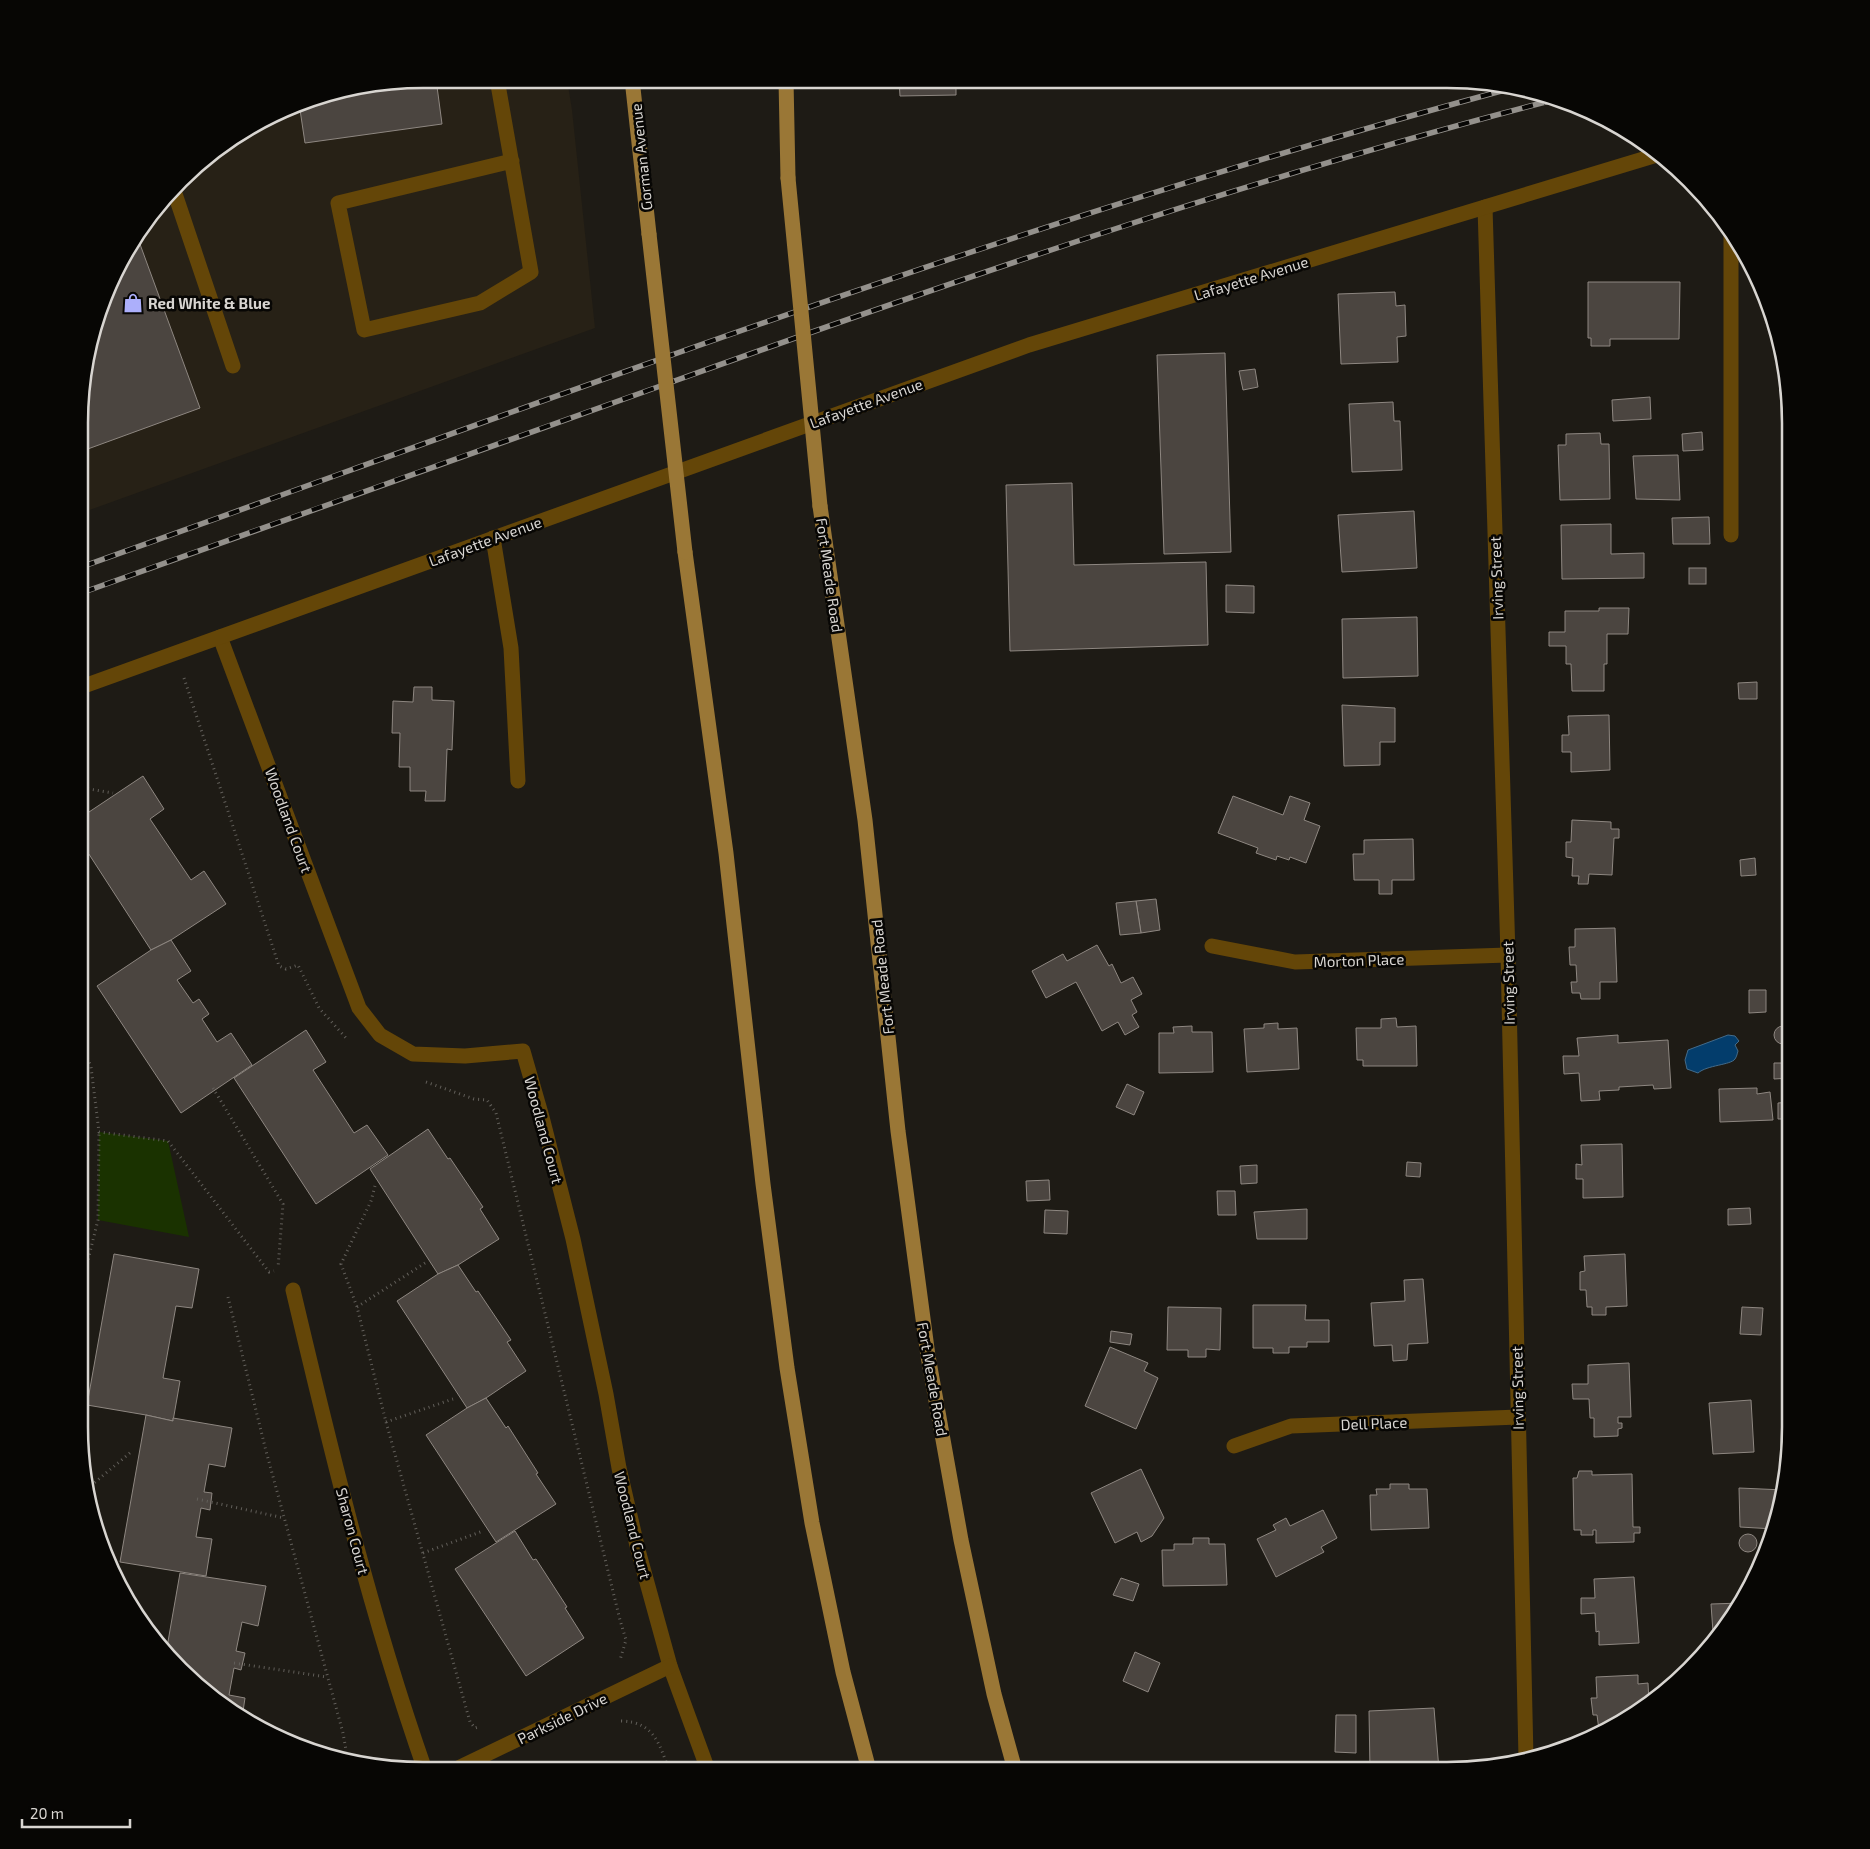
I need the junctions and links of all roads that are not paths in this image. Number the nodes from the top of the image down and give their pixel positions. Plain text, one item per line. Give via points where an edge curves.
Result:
1 (499, 88) edge
2 (633, 88) edge
3 (786, 88) edge
4 (1651, 157) edge
5 (512, 161) junction
6 (176, 197) edge
7 (1485, 207) junction
8 (1731, 244) edge
9 (233, 366) dead end
10 (1731, 535) dead end
11 (493, 538) junction
12 (220, 636) junction
13 (88, 685) edge
14 (518, 781) dead end
15 (1212, 946) dead end
16 (1508, 955) junction
17 (293, 1290) dead end
18 (1518, 1417) junction
19 (1234, 1446) dead end
20 (670, 1666) junction
21 (1526, 1752) edge
22 (422, 1762) edge
23 (471, 1762) edge
24 (705, 1762) edge
25 (866, 1762) edge
26 (1013, 1762) edge

1 - 5 street
2 - 25 main road, Gorman Avenue, bridge via 686,552 726,853 787,1368 816,1541 843,1672
3 - 26 main road, Fort Meade Road, bridge via 788,178 820,506 865,820 898,1131 928,1356 963,1549 994,1694
4 - 7 street, Lafayette Avenue
5 - 5 street via 531,272 480,304 364,330 338,203
6 - 9 street
7 - 11 street, Lafayette Avenue via 1029,345
7 - 16 street, Irving Street
8 - 10 street
11 - 12 street, Lafayette Avenue
11 - 14 street via 511,648
12 - 13 street, Lafayette Avenue
12 - 20 street, Woodland Court via 359,1008 380,1035 412,1054 465,1056 523,1051 573,1239 621,1477
15 - 16 street, Morton Place via 1294,962
16 - 18 street, Irving Street
17 - 22 street, Sharon Court via 325,1426 380,1631
18 - 19 street, Dell Place via 1291,1426
18 - 21 street, Irving Street
20 - 23 street, Parkside Drive
20 - 24 street, Woodland Court

